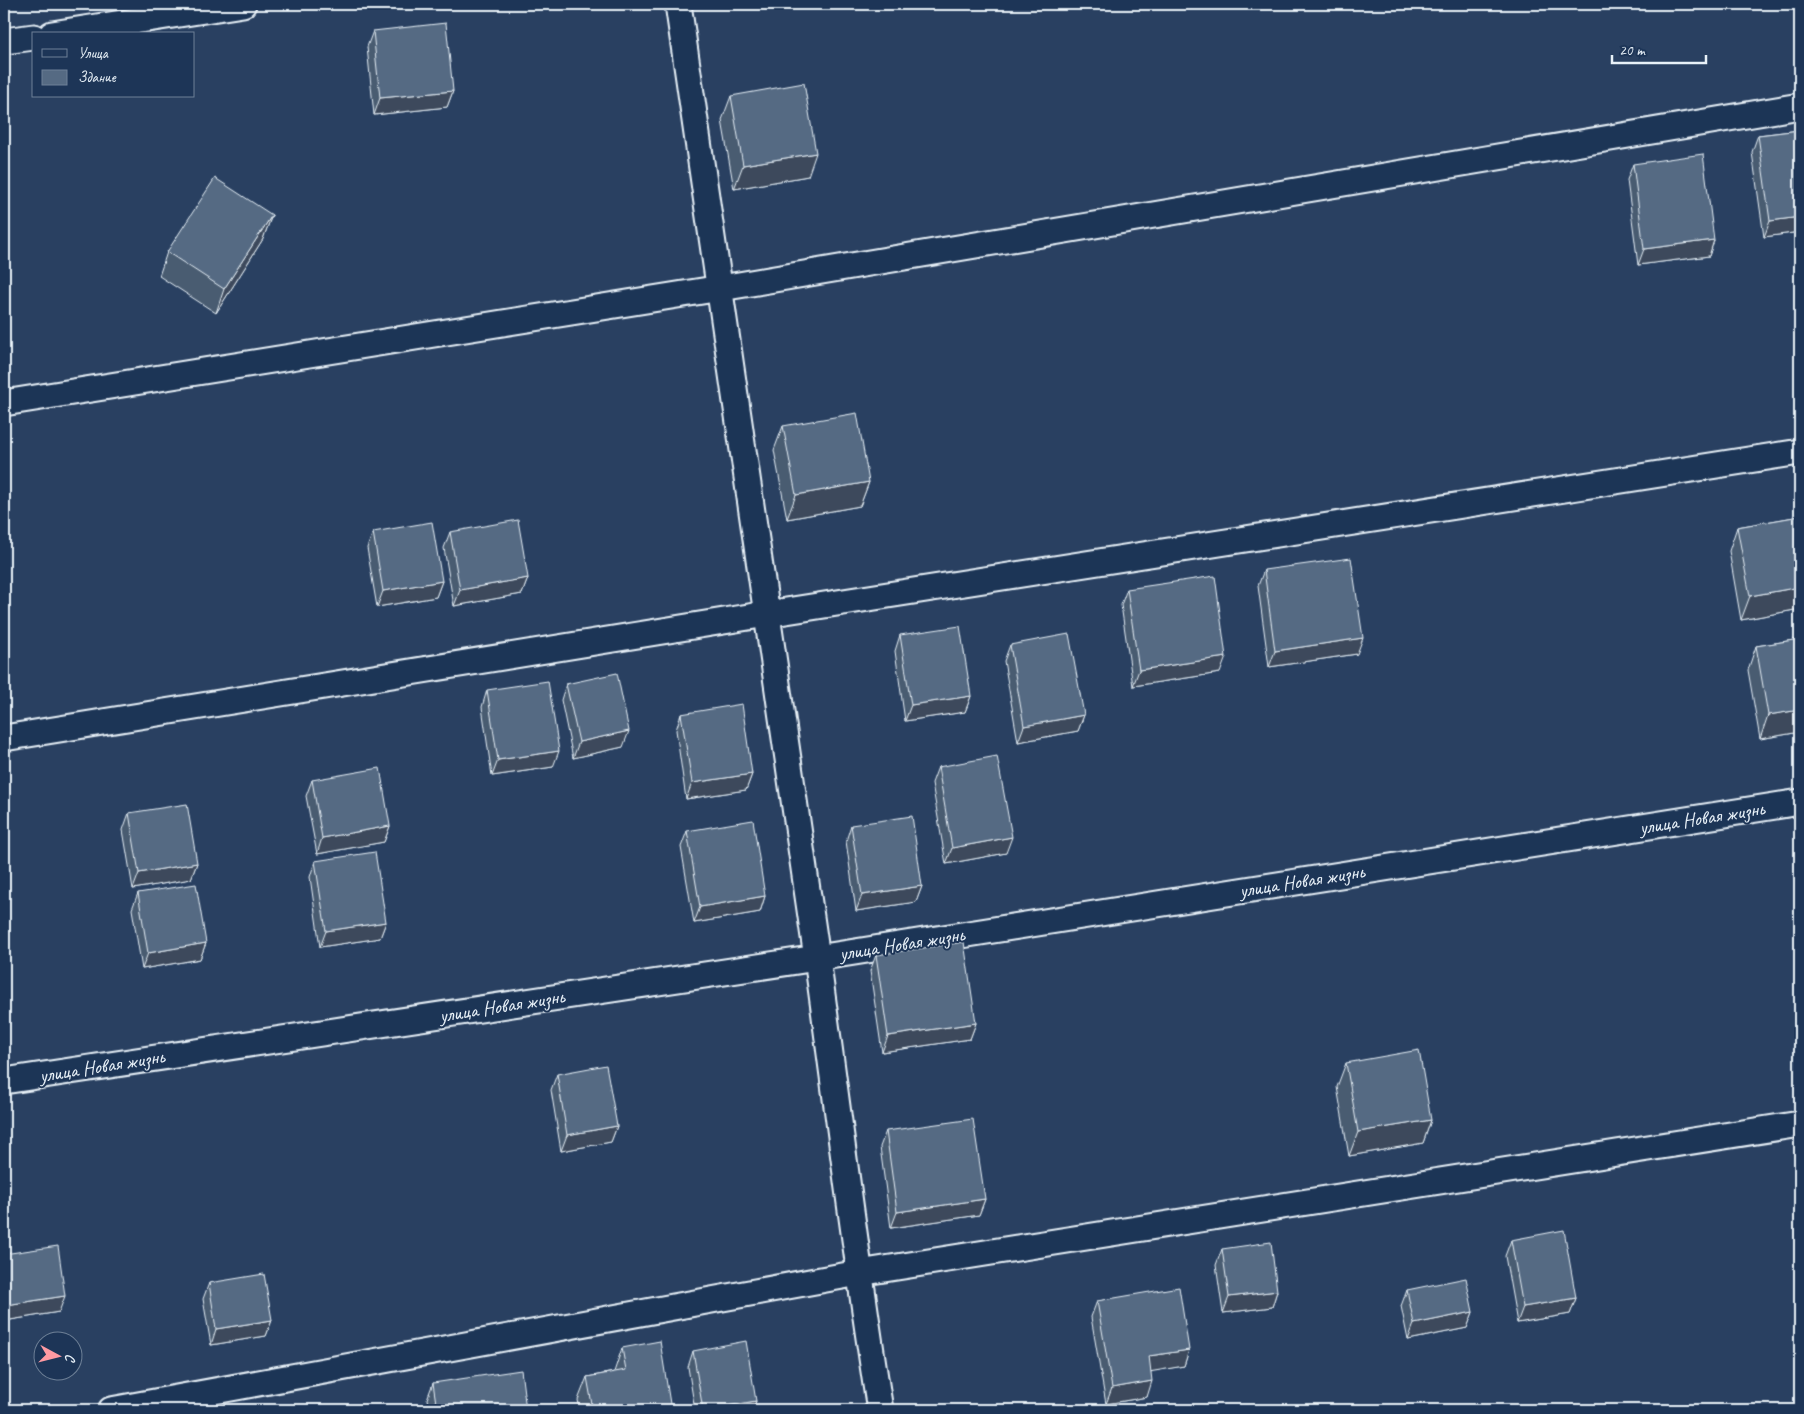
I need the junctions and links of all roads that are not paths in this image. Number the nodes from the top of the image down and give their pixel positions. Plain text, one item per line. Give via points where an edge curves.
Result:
1 (243, 4) edge
2 (678, 4) edge
3 (65, 32) edge
4 (32, 37) edge
5 (4, 41) edge
6 (1800, 106) edge
7 (721, 288) junction
8 (4, 403) edge
9 (1800, 452) edge
10 (767, 614) junction
11 (4, 738) edge
12 (1800, 802) edge
13 (817, 958) junction
14 (4, 1081) edge
15 (1800, 1124) edge
16 (858, 1274) junction
17 (111, 1410) edge
18 (880, 1410) edge

1 - 3 street
2 - 7 street
4 - 5 street
6 - 7 street
7 - 8 street
7 - 10 street
9 - 10 street
10 - 11 street
10 - 13 street
12 - 13 street, улица Новая жизнь
13 - 14 street, улица Новая жизнь
13 - 16 street
15 - 16 street
16 - 17 street
16 - 18 street

